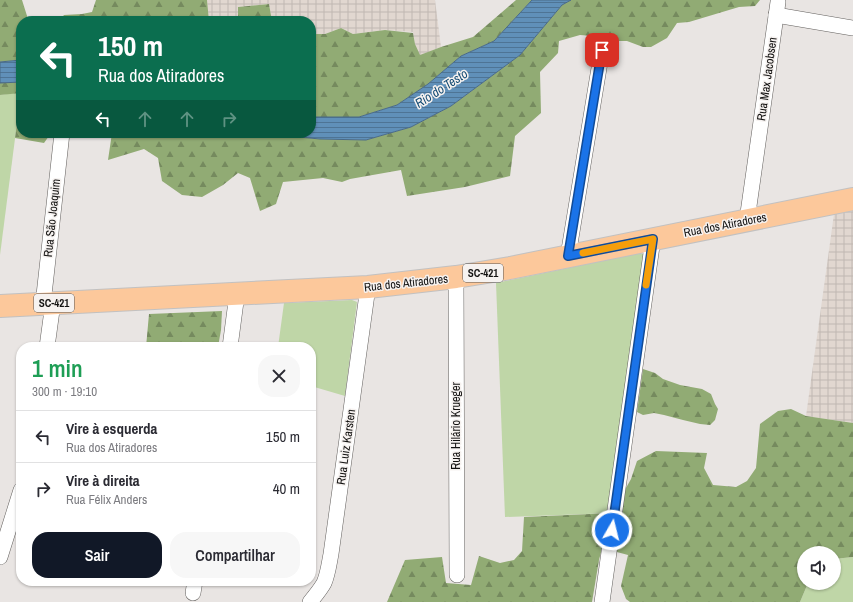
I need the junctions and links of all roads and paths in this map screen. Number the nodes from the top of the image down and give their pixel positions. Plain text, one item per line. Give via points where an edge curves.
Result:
1 (853, 28) edge
2 (602, 50) dead end
3 (62, 138) edge
4 (853, 200) edge
5 (747, 220) junction
6 (653, 239) junction
7 (568, 256) junction
8 (456, 278) junction
9 (368, 287) junction
10 (237, 294) junction
11 (48, 304) junction
12 (0, 306) edge
13 (47, 342) edge
14 (231, 342) edge
15 (16, 506) edge
16 (0, 557) edge
17 (457, 575) dead end
18 (310, 602) edge
19 (602, 602) edge

1 - 5 street, Rua Max Jacobsen via 777,8
2 - 7 street
3 - 11 street, Rua São Joaquim
4 - 5 main road, Rua dos Atiradores / SC-421
5 - 6 main road, Rua dos Atiradores / SC-421
6 - 7 main road, Rua dos Atiradores / SC-421
6 - 19 street
7 - 8 main road, Rua dos Atiradores / SC-421
8 - 9 main road, Rua dos Atiradores / SC-421
8 - 17 street, Rua Hilário Krueger
9 - 10 main road, Rua dos Atiradores / SC-421
9 - 18 street, Rua Luiz Karsten via 331,554 324,583
10 - 11 main road, Rua dos Atiradores / SC-421
10 - 14 street
11 - 12 main road, Rua dos Atiradores / SC-421
11 - 13 street, Rua São Joaquim
15 - 16 street

